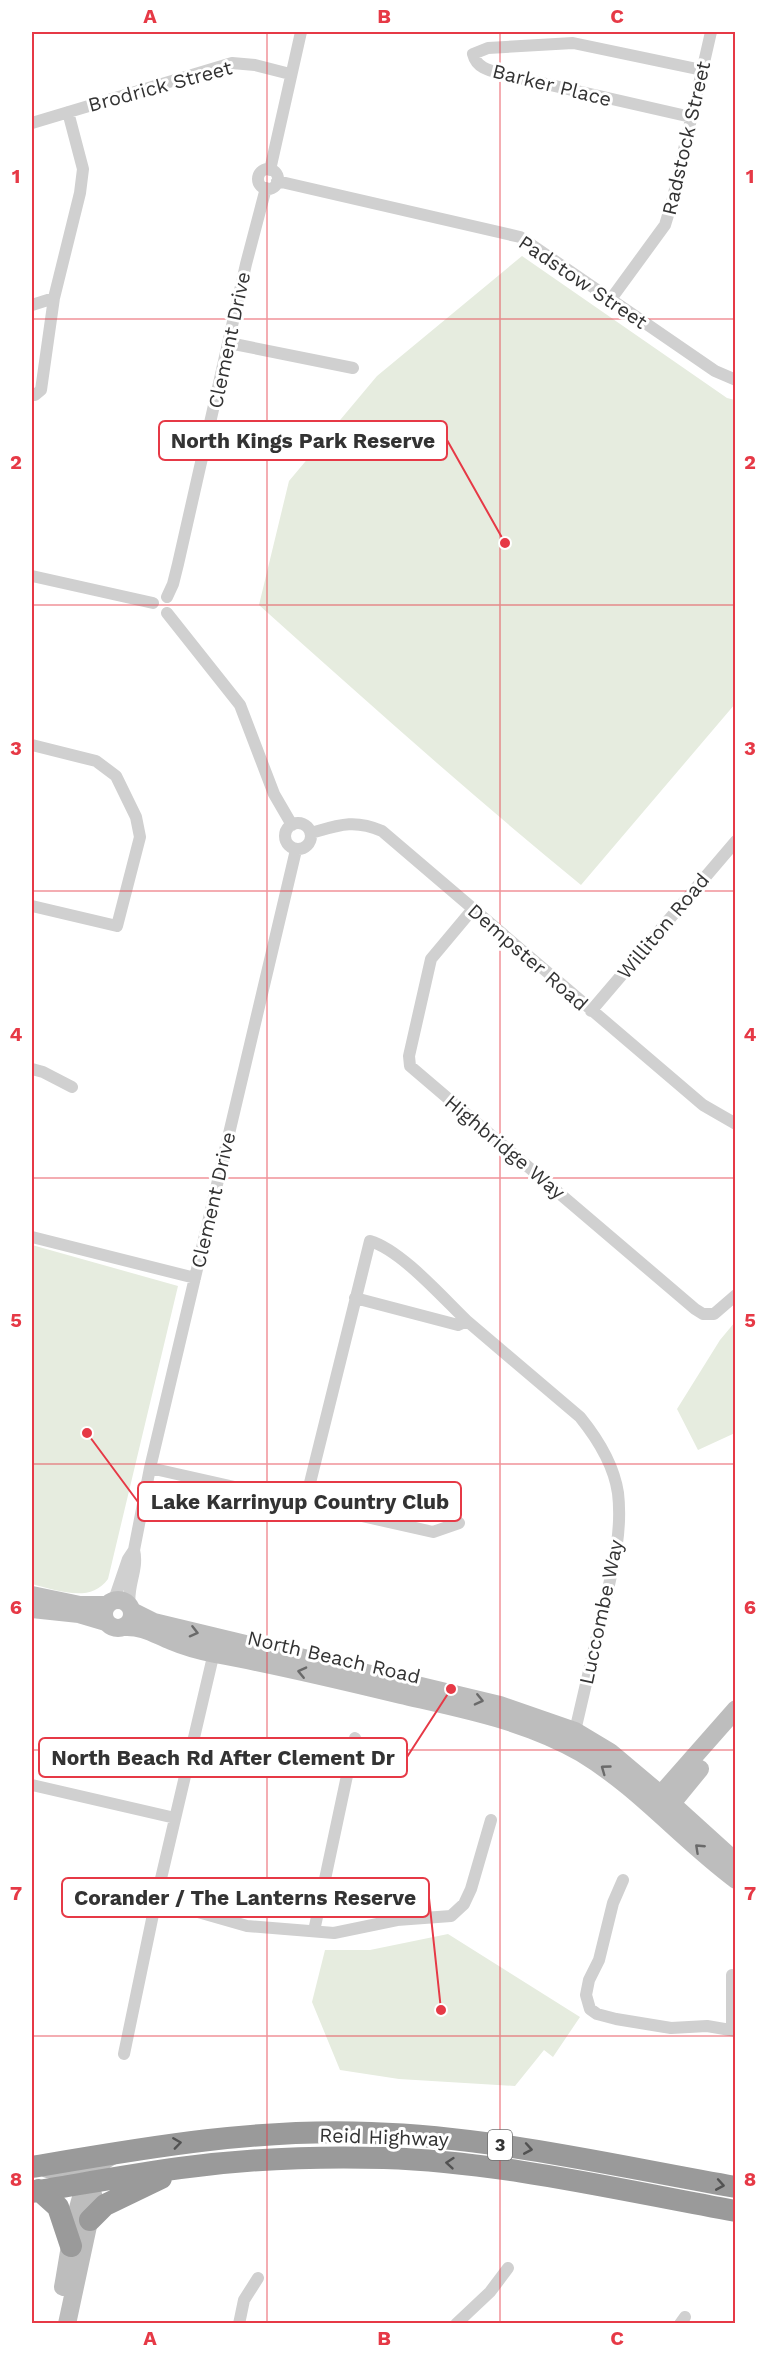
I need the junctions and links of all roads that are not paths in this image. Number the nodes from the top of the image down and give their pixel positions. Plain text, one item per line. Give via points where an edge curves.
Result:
1 (301, 32) edge
2 (711, 32) edge
3 (702, 69) junction
4 (290, 74) junction
5 (68, 112) junction
6 (691, 117) junction
7 (32, 123) edge
8 (270, 170) junction
9 (277, 180) junction
10 (266, 188) junction
11 (54, 298) junction
12 (611, 299) junction
13 (32, 305) edge
14 (229, 343) junction
15 (353, 368) dead end
16 (735, 380) edge
17 (32, 395) edge
18 (32, 576) edge
19 (167, 597) junction
20 (153, 603) junction
21 (167, 613) junction
22 (32, 745) edge
23 (292, 825) junction
24 (311, 832) junction
25 (735, 841) edge
26 (296, 850) junction
27 (32, 906) edge
28 (472, 910) junction
29 (591, 1011) junction
30 (32, 1069) edge
31 (72, 1087) dead end
32 (735, 1124) edge
33 (32, 1238) edge
34 (195, 1278) junction
35 (735, 1295) edge
36 (355, 1298) junction
37 (467, 1321) junction
38 (150, 1468) junction
39 (305, 1503) junction
40 (459, 1522) dead end
41 (32, 1595) edge
42 (32, 1609) edge
43 (119, 1612) junction
44 (216, 1646) junction
45 (735, 1709) edge
46 (735, 1726) edge
47 (355, 1738) dead end
48 (571, 1738) junction
49 (32, 1785) edge
50 (662, 1805) junction
51 (175, 1818) junction
52 (491, 1820) dead end
53 (735, 1862) edge
54 (623, 1880) dead end
55 (735, 1880) edge
56 (156, 1900) junction
57 (314, 1931) junction
58 (732, 1976) dead end
59 (734, 2031) edge
60 (124, 2054) dead end
61 (120, 2152) junction
62 (32, 2168) edge
63 (182, 2168) junction
64 (735, 2187) edge
65 (88, 2188) junction
66 (35, 2191) edge
67 (735, 2211) edge
68 (90, 2220) junction
69 (71, 2246) junction
70 (508, 2268) dead end
71 (258, 2278) dead end
72 (55, 2324) edge
73 (67, 2324) edge
74 (239, 2324) edge
75 (456, 2324) edge

1 - 4 street
2 - 3 street, Radstock Street
3 - 6 street, Radstock Street
3 - 6 street, Barker Place via 573,43 488,48 473,54 481,67 507,75
4 - 5 street, Brodrick Street via 232,63
4 - 8 street
5 - 7 street, Brodrick Street
5 - 11 street via 83,169
6 - 12 street, Radstock Street via 665,225
8 - 9 street
8 - 10 street via 262,171 258,178
9 - 10 street via 274,186
9 - 12 street, Padstow Street via 520,237
10 - 14 street, Clement Drive
11 - 13 street
11 - 17 street via 40,390
12 - 16 street, Padstow Street via 715,371
14 - 15 street
14 - 19 street, Clement Drive
18 - 20 street
19 - 20 street via 156,597
19 - 21 street via 171,603
20 - 21 street via 157,613
21 - 23 street, Clement Drive via 240,705 274,794
22 - 27 street via 102,764 116,776 136,817 140,837 117,926
23 - 24 street via 305,825
23 - 26 street, Clement Drive via 285,838 288,846
24 - 26 street, Clement Drive via 310,843
24 - 28 street, Dempster Road via 355,823 382,831
25 - 29 street, Williton Road
26 - 34 street, Clement Drive
28 - 29 street, Dempster Road
28 - 35 street, Highbridge Way via 430,959 410,1066 695,1309 714,1314
29 - 32 street, Dempster Road via 703,1105
30 - 31 street
33 - 34 street
34 - 38 street, Clement Drive
36 - 37 street via 458,1325
36 - 37 street, Luccombe Way via 370,1242 380,1244
36 - 39 street, Luccombe Way
37 - 48 street, Luccombe Way via 580,1417 594,1434 618,1491 615,1558
38 - 39 street
38 - 43 street, Clement Drive
39 - 40 street via 433,1532
41 - 43 main road, North Beach Road
42 - 43 main road, North Beach Road via 79,1614
43 - 44 main road, North Beach Road
44 - 48 main road, North Beach Road via 500,1705
44 - 51 street
45 - 50 main road
46 - 50 main road
47 - 57 street
48 - 50 main road, North Beach Road via 606,1769
49 - 51 street
50 - 53 main road, North Beach Road
55 -> 50 main road, North Beach Road
51 - 56 street
52 - 57 street via 471,1889 464,1904 451,1916 398,1920 334,1933
54 - 59 street via 585,1995 590,2009 616,2019 671,2028 707,2025
56 - 57 street via 247,1926
56 - 60 street
58 - 59 street
61 - 62 highway, Reid Highway / 3
61 -> 64 highway, Reid Highway / 3 via 260,2135 369,2133 486,2142
61 - 65 main road via 96,2168
62 - 65 main road via 79,2174
63 - 65 highway, Reid Highway / 3
67 -> 63 highway, Reid Highway / 3 via 527,2173 441,2162 320,2158
63 - 68 highway via 105,2205
65 - 66 highway, Reid Highway / 3
65 - 68 main road
65 - 69 main road
66 - 69 highway via 58,2207
68 - 73 main road
69 - 72 main road
70 - 75 street via 490,2292
71 - 74 street via 244,2300

